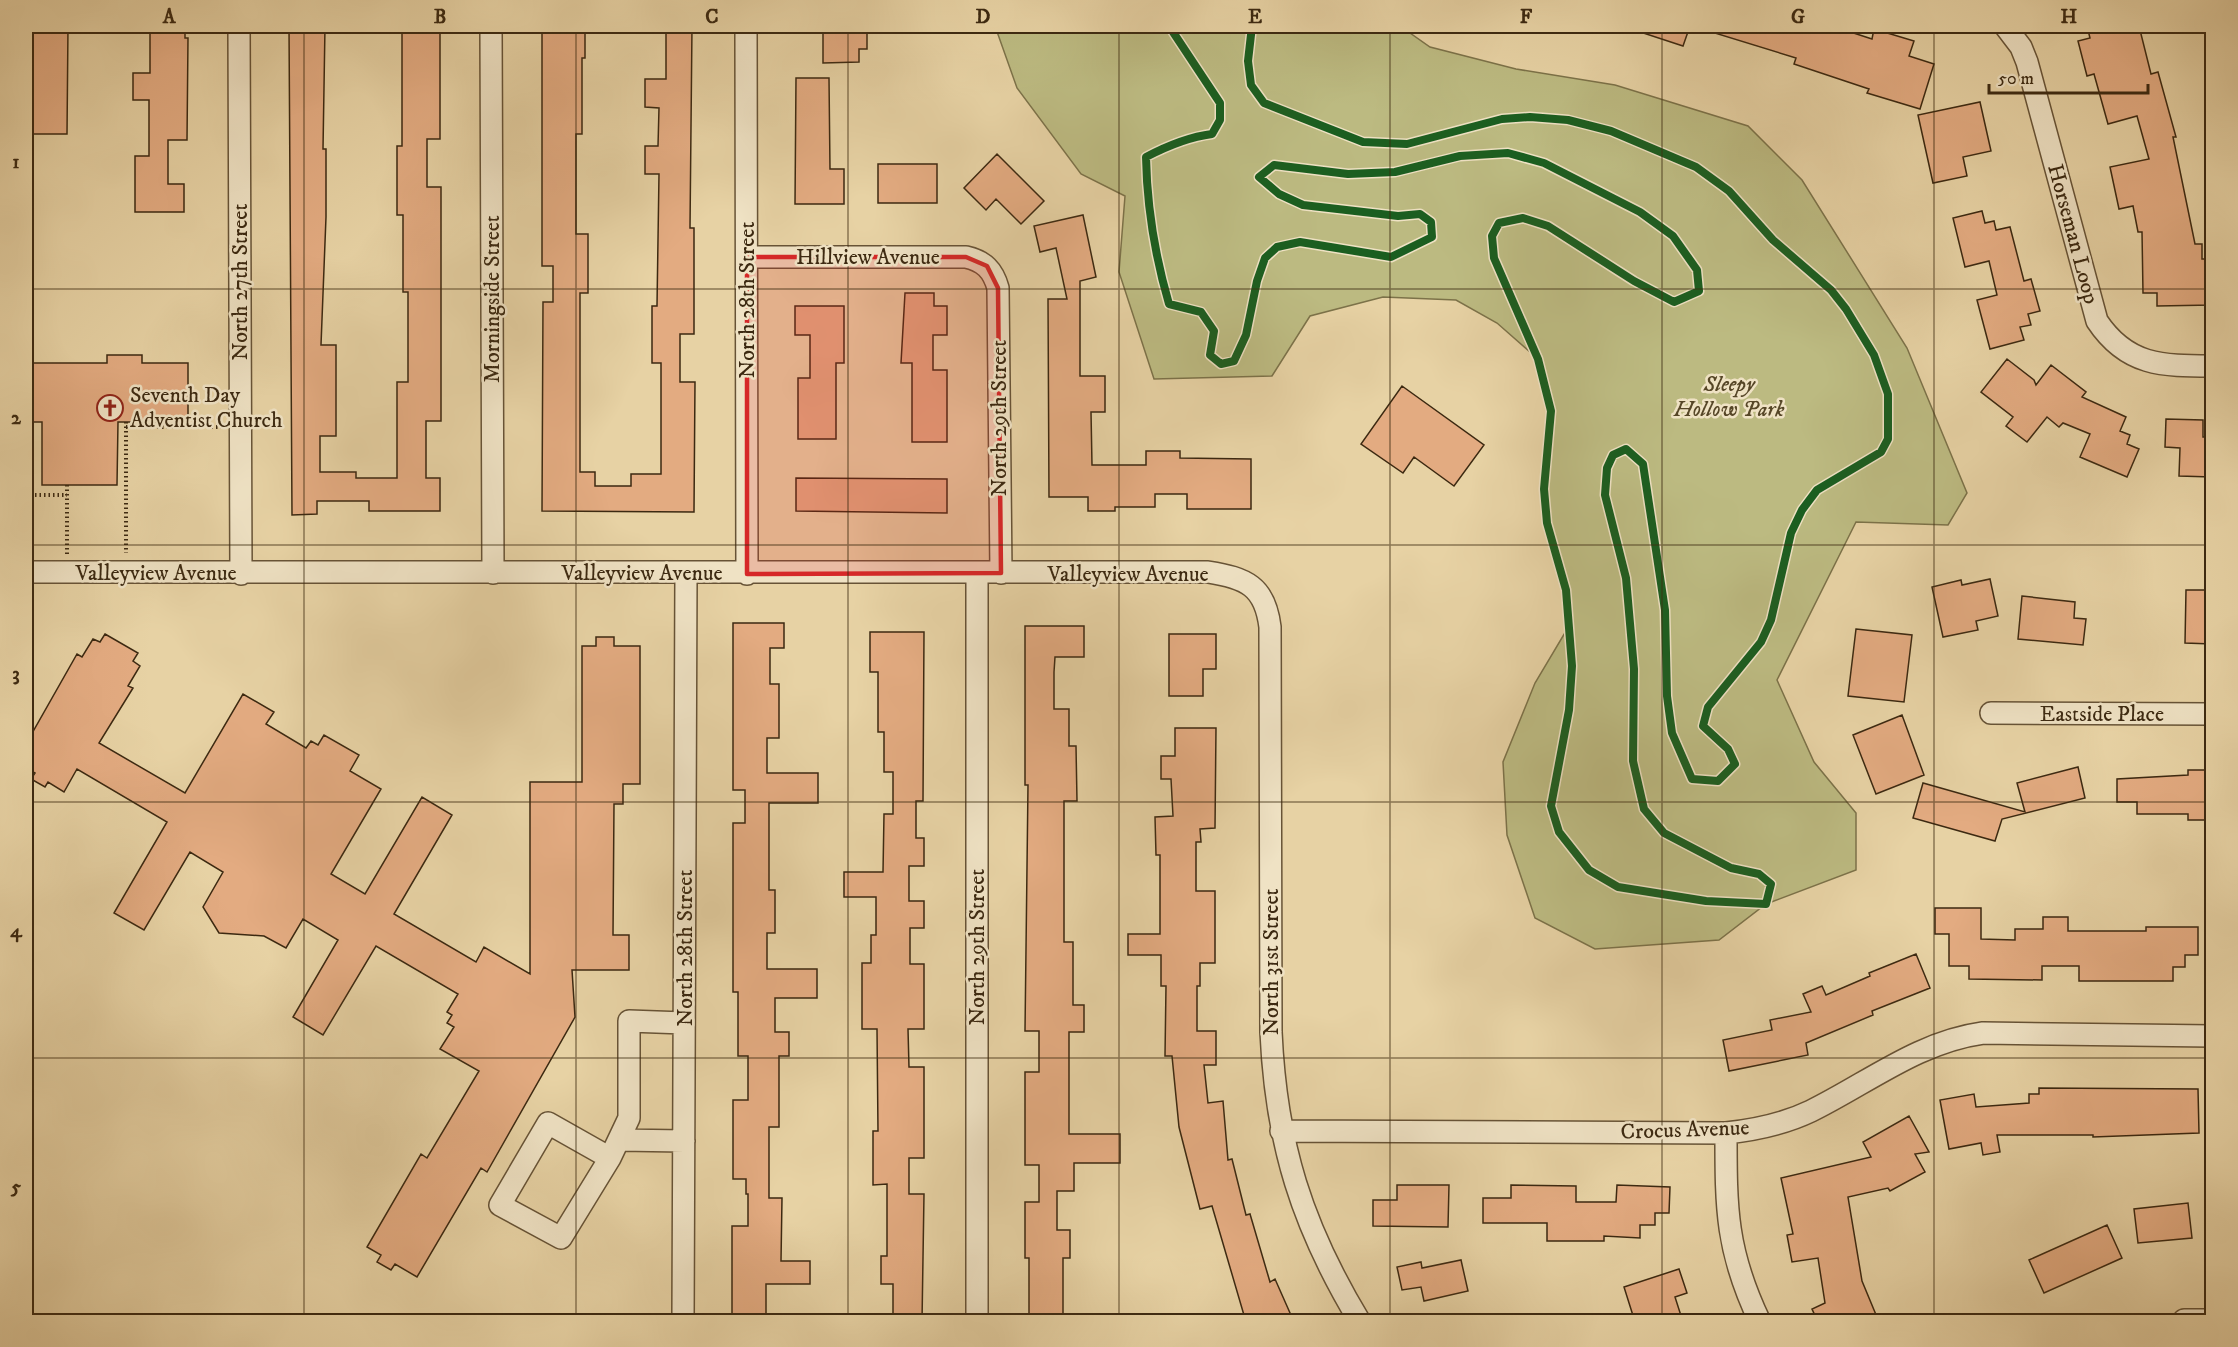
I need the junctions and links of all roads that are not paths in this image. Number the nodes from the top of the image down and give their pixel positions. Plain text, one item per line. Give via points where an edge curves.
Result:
1 (239, 26) edge
2 (491, 26) edge
3 (746, 26) edge
4 (2005, 26) edge
5 (747, 257) junction
6 (987, 266) joint
7 (2212, 366) edge
8 (26, 572) edge
9 (493, 573) junction
10 (977, 573) junction
11 (1001, 573) junction
12 (241, 574) junction
13 (686, 574) junction
14 (747, 574) junction
15 (1256, 588) joint
16 (1991, 713) dead end
17 (2212, 714) edge
18 (684, 1023) junction
19 (2212, 1036) edge
20 (1281, 1131) junction
21 (1726, 1133) junction
22 (684, 1141) junction
23 (615, 1149) junction
24 (2184, 1320) edge
25 (2212, 1320) edge
26 (683, 1322) edge
27 (977, 1322) edge
28 (1360, 1322) edge
29 (1760, 1322) edge

1 - 12 street, North 27th Street
2 - 9 street, Morningside Street
3 - 5 street, North 28th Street
4 - 7 street, Horseman Loop via 2021,47 2026,62 2097,321 2121,349 2137,358 2156,364
5 - 6 street, Hillview Avenue via 966,257
5 - 14 street, North 28th Street
6 - 11 street, North 29th Street via 998,288
8 - 12 street, Valleyview Avenue
9 - 12 street, Valleyview Avenue
9 - 13 street, Valleyview Avenue
10 - 11 street, Valleyview Avenue
10 - 14 street, Valleyview Avenue
10 - 27 street, North 29th Street
11 - 15 street, Valleyview Avenue via 1208,573 1242,580
13 - 14 street, Valleyview Avenue
13 - 18 street, North 28th Street
15 - 20 street, North 31st Street via 1268,612 1270,627 1271,1032
16 - 17 street, Eastside Place
18 - 22 street, North 28th Street
18 - 23 street via 629,1021 629,1118
19 - 21 street, Crocus Avenue via 1964,1035 1924,1049 1791,1120
20 - 21 street, Crocus Avenue
20 - 28 street, North 31st Street via 1307,1218 1329,1268
21 - 29 street via 1730,1238 1737,1267
22 - 23 street
22 - 26 street, North 28th Street
23 - 23 street via 548,1123 500,1205 561,1238
24 - 25 street

